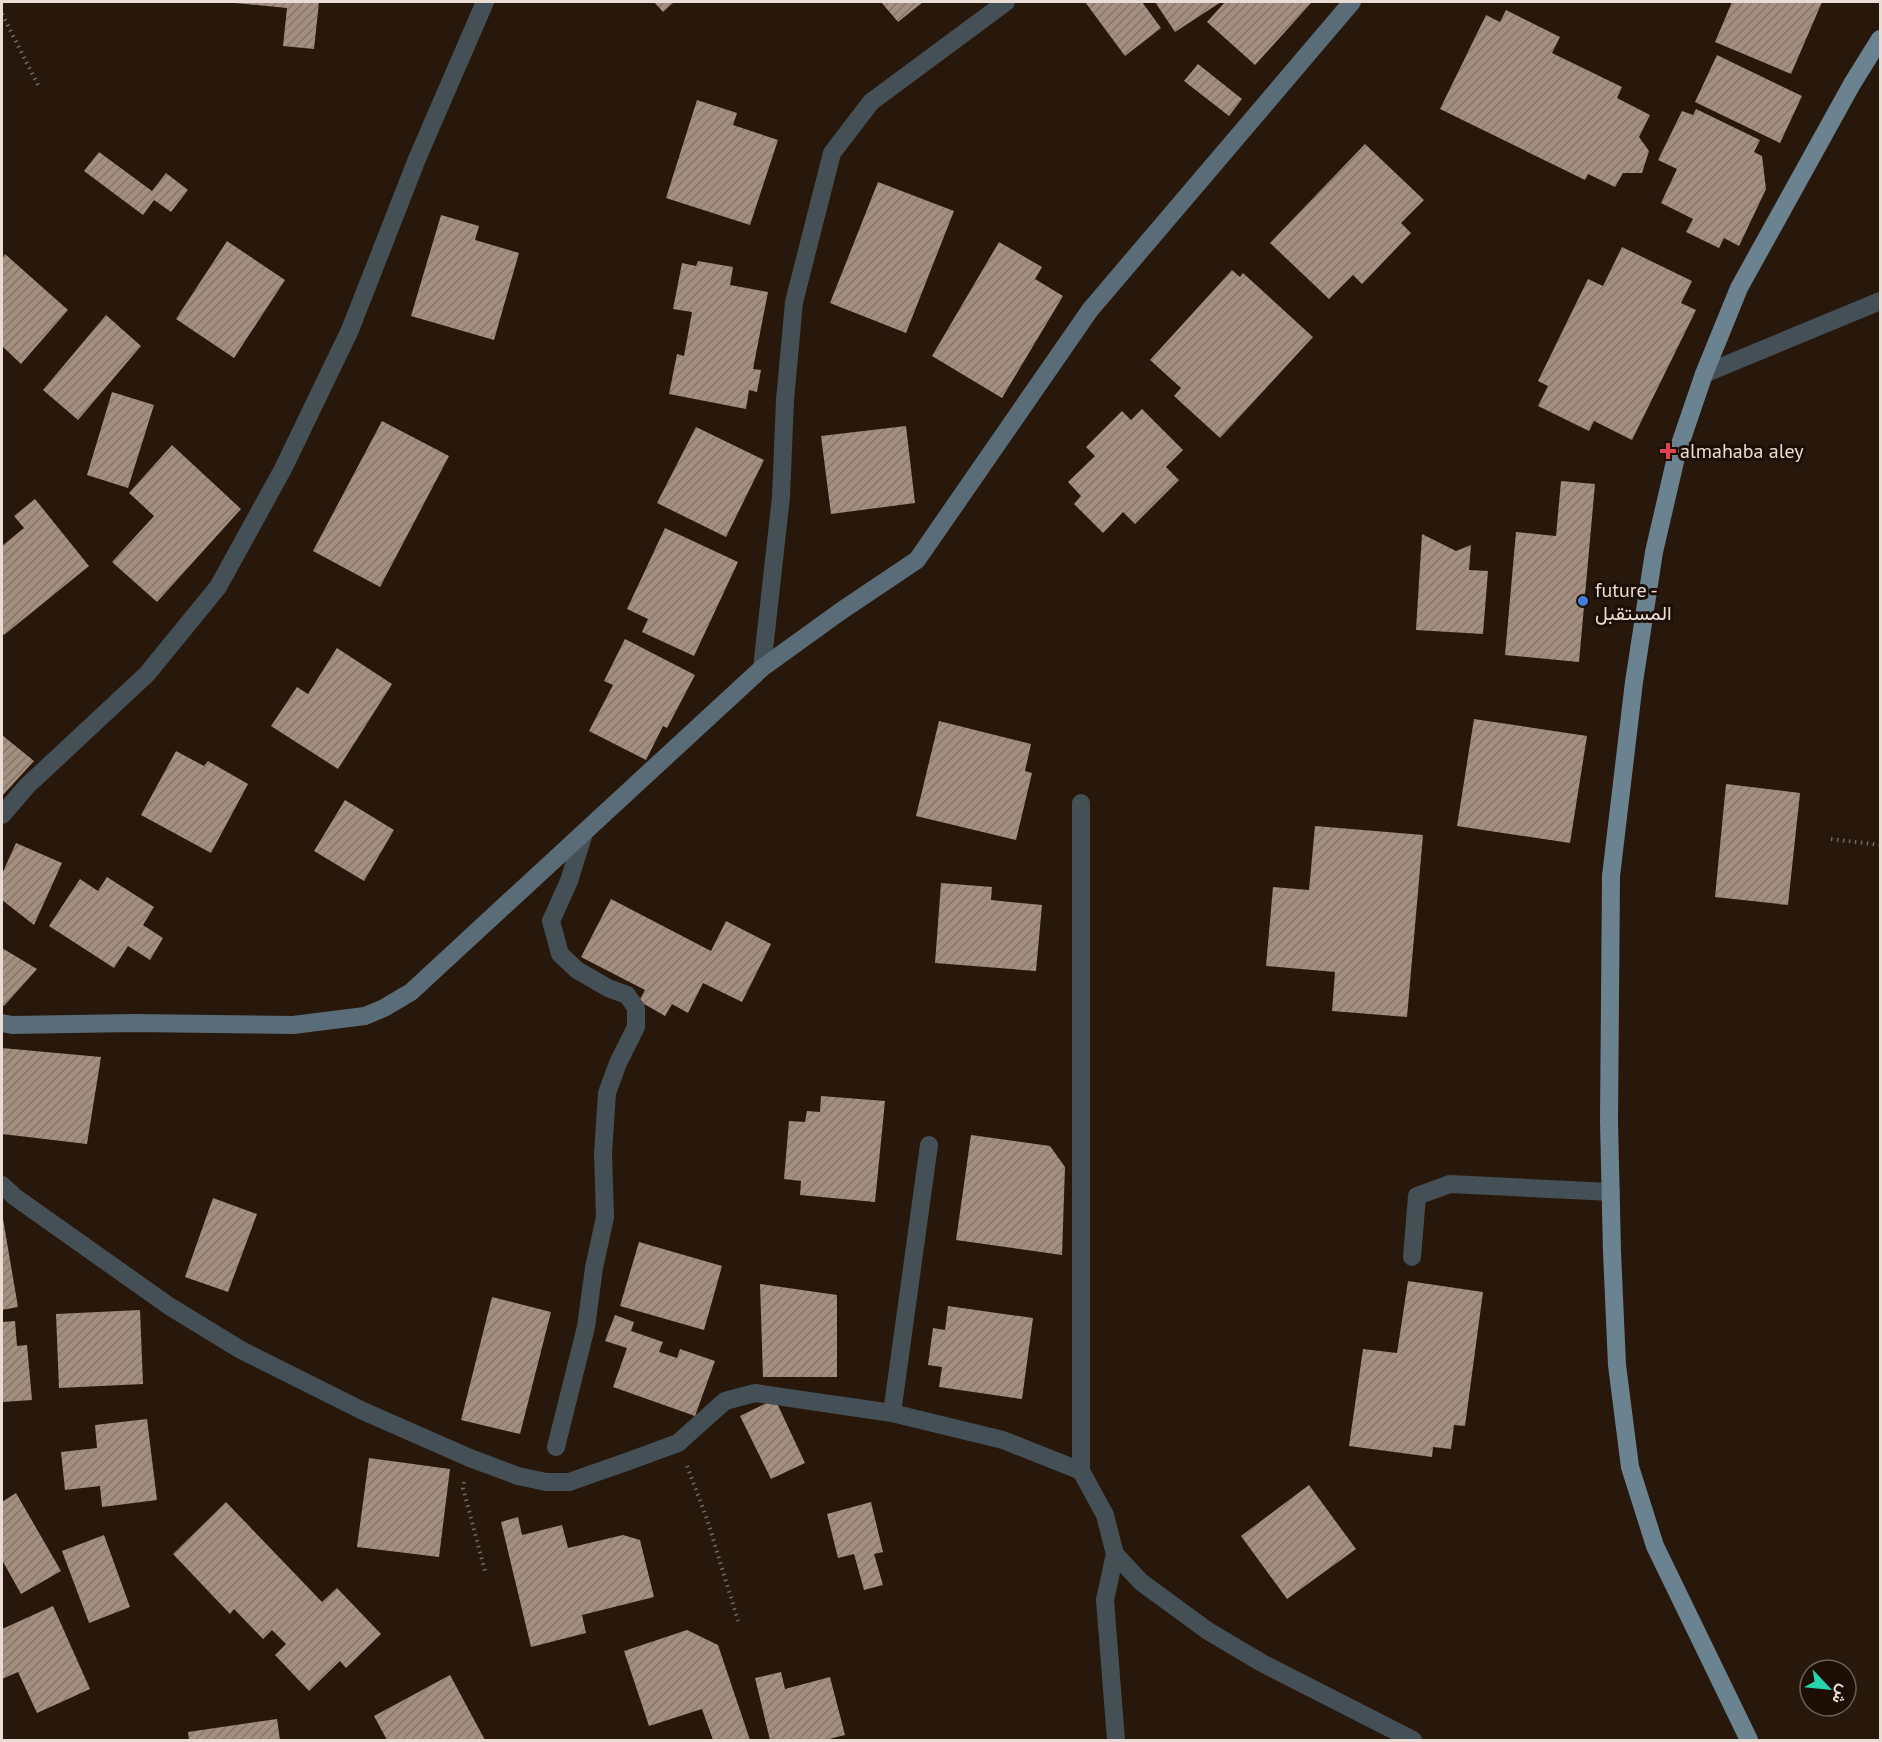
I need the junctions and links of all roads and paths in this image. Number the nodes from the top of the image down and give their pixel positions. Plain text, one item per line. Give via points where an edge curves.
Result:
1 (486, 2) edge
2 (1006, 2) edge
3 (1352, 2) edge
4 (2, 14) edge
5 (1881, 39) edge
6 (38, 85) dead end
7 (1881, 301) edge
8 (1704, 374) junction
9 (762, 668) junction
10 (1081, 803) dead end
11 (2, 815) edge
12 (584, 833) junction
13 (1832, 839) dead end
14 (1881, 845) edge
15 (2, 1023) edge
16 (929, 1145) dead end
17 (2, 1185) edge
18 (1611, 1192) junction
19 (1412, 1257) dead end
20 (892, 1413) junction
21 (678, 1443) junction
22 (556, 1447) dead end
23 (470, 1458) junction
24 (1081, 1471) junction
25 (1115, 1554) junction
26 (486, 1575) dead end
27 (738, 1621) dead end
28 (1116, 1740) edge
29 (1413, 1740) edge
30 (1749, 1740) edge

1 - 11 street via 417,159 350,330 283,469 218,587 147,674 27,786
2 - 9 street via 871,102 832,153 794,302 781,497
3 - 9 street via 1090,310 917,560
4 - 6 path
5 - 8 main road via 1739,288
7 - 8 street
8 - 18 main road via 1677,453 1654,552 1611,876
9 - 12 street
10 - 24 street
12 - 15 street via 411,992 365,1016 293,1025
12 - 22 street via 551,921 560,954 577,970 627,995 636,1008 636,1028 607,1093 603,1154 605,1217 586,1327
13 - 14 path
16 - 20 street
17 - 23 street via 169,1306 241,1350 363,1411
18 - 19 street via 1450,1184 1416,1196
18 - 30 main road via 1617,1365 1630,1467 1655,1546
20 - 21 street via 755,1393 725,1401
20 - 24 street via 1003,1440
21 - 23 street via 569,1482 518,1476
21 - 27 path via 707,1519
23 - 26 path via 463,1488
24 - 25 street via 1105,1515
25 - 28 street via 1105,1600
25 - 29 street via 1141,1582 1208,1631

